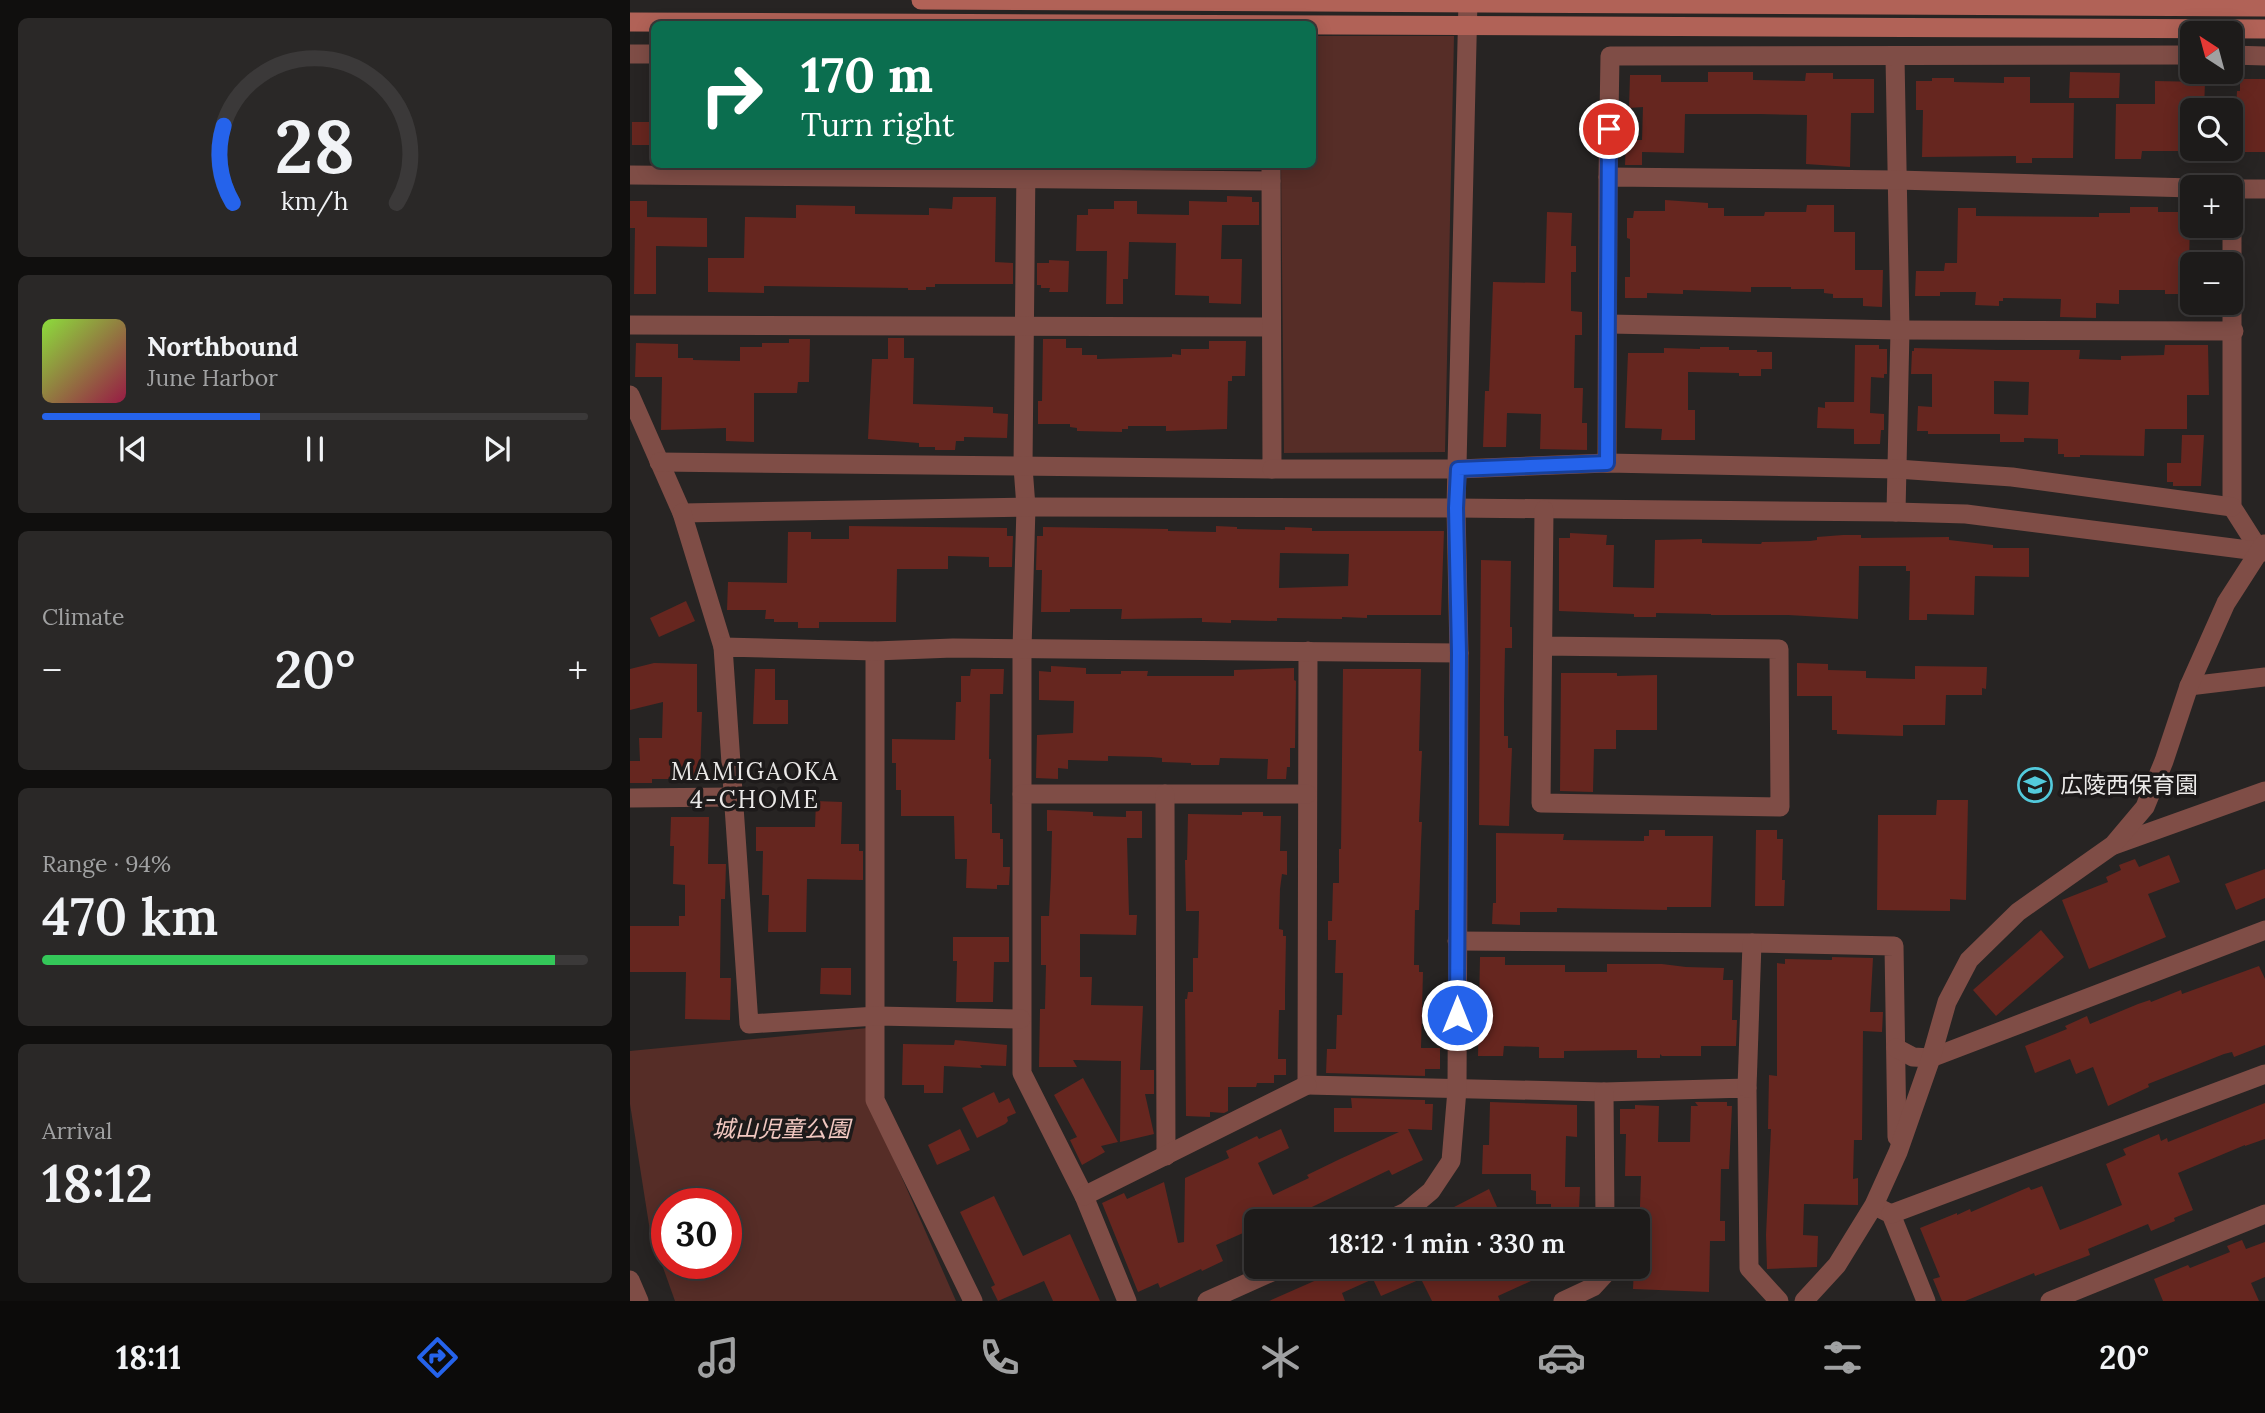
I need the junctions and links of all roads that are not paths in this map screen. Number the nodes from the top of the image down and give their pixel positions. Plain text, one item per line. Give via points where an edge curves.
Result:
1 (921, 0) edge
2 (1259, 0) edge
3 (1468, 2) edge
4 (2265, 7) edge
5 (1259, 21) edge
6 (630, 22) edge
7 (651, 22) edge
8 (1316, 23) edge
9 (1467, 24) junction
10 (2265, 29) edge
11 (630, 54) edge
12 (651, 54) edge
13 (2180, 55) edge
14 (2244, 55) edge
15 (2265, 56) edge
16 (1895, 57) junction
17 (1026, 172) edge
18 (1271, 173) edge
19 (630, 175) edge
20 (1608, 177) junction
21 (1898, 180) junction
22 (2180, 188) edge
23 (2243, 189) edge
24 (2265, 189) edge
25 (2232, 238) edge
26 (1609, 324) junction
27 (630, 325) edge
28 (1024, 325) junction
29 (1271, 327) junction
30 (1900, 330) junction
31 (2234, 331) junction
32 (630, 395) edge
33 (659, 462) junction
34 (1607, 463) junction
35 (1023, 467) junction
36 (1272, 469) junction
37 (1458, 469) junction
38 (1897, 470) junction
39 (1026, 507) junction
40 (1456, 508) junction
41 (2232, 508) junction
42 (1545, 510) junction
43 (1895, 512) junction
44 (682, 513) junction
45 (2263, 549) edge
46 (1543, 646) junction
47 (723, 647) junction
48 (1022, 649) junction
49 (875, 651) junction
50 (1308, 651) junction
51 (1459, 653) junction
52 (2265, 677) edge
53 (2189, 686) junction
54 (2265, 791) edge
55 (1022, 794) junction
56 (1165, 794) junction
57 (1307, 794) junction
58 (733, 797) junction
59 (630, 798) edge
60 (2113, 845) junction
61 (2265, 930) edge
62 (1457, 941) junction
63 (1752, 943) junction
64 (877, 1016) junction
65 (1021, 1019) junction
66 (1896, 1048) junction
67 (1931, 1058) junction
68 (2265, 1074) edge
69 (1307, 1086) junction
70 (1747, 1088) junction
71 (1457, 1090) junction
72 (1604, 1093) junction
73 (1898, 1152) junction
74 (1166, 1157) junction
75 (1084, 1196) junction
76 (1410, 1209) edge
77 (1605, 1209) edge
78 (1882, 1209) junction
79 (2265, 1214) edge
80 (1256, 1279) edge
81 (1600, 1279) edge
82 (630, 1280) edge
83 (2080, 1296) edge
84 (639, 1301) edge
85 (973, 1301) edge
86 (1127, 1301) edge
87 (1207, 1301) edge
88 (1563, 1301) edge
89 (1779, 1301) edge
90 (1804, 1301) edge
91 (1926, 1301) edge
92 (2050, 1301) edge

1 - 2 main road
2 - 3 main road
2 - 5 street
3 - 4 main road
3 - 9 street
6 - 7 main road
8 - 9 main road
9 - 10 main road
9 - 37 street
11 - 12 street
13 - 16 street
14 - 15 street
16 - 20 street via 1610,57
16 - 21 street
17 - 18 street
17 - 19 street
17 - 28 street
18 - 29 street
20 - 21 street
20 - 26 street
21 - 22 street
21 - 30 street
23 - 24 street
25 - 31 street
26 - 30 street
26 - 34 street
27 - 28 street
28 - 29 street
28 - 35 street
29 - 36 street
30 - 31 street
30 - 38 street
31 - 41 street
32 - 33 street
33 - 35 street
33 - 44 street
34 - 37 street
34 - 38 street
35 - 36 street
35 - 39 street
36 - 37 street
37 - 40 street
38 - 41 street via 2012,477
38 - 43 street
39 - 40 street
39 - 44 street
39 - 48 street
40 - 42 street
40 - 51 street
41 - 45 street
42 - 43 street
42 - 46 street
43 - 45 street via 1966,514
44 - 47 street
45 - 53 street via 2226,603
46 - 46 street via 1541,803 1780,807 1779,649
47 - 49 street
47 - 58 street
48 - 49 street
48 - 50 street
48 - 55 street
49 - 64 street
50 - 51 street
50 - 57 street
51 - 62 street
52 - 53 street
53 - 60 street via 2145,807
54 - 60 street
55 - 56 street
55 - 65 street
56 - 57 street
56 - 74 street
57 - 69 street
58 - 59 street
58 - 64 street via 750,1024
60 - 67 street via 2018,912 1969,960 1947,1002
61 - 67 street
62 - 63 street
62 - 71 street
63 - 66 street via 1894,946
63 - 70 street
64 - 65 street
64 - 85 street via 876,1100
65 - 75 street via 1022,1073
66 - 67 street via 1913,1057
66 - 73 street
67 - 73 street
68 - 78 street
69 - 71 street
69 - 74 street
70 - 72 street
70 - 89 street via 1749,1268
71 - 72 street
71 - 76 street via 1451,1161 1431,1191
72 - 77 street
73 - 78 street
74 - 75 street
75 - 86 street
78 - 90 street
78 - 91 street
79 - 83 street
80 - 87 street
81 - 88 street
82 - 84 street
83 - 92 street

